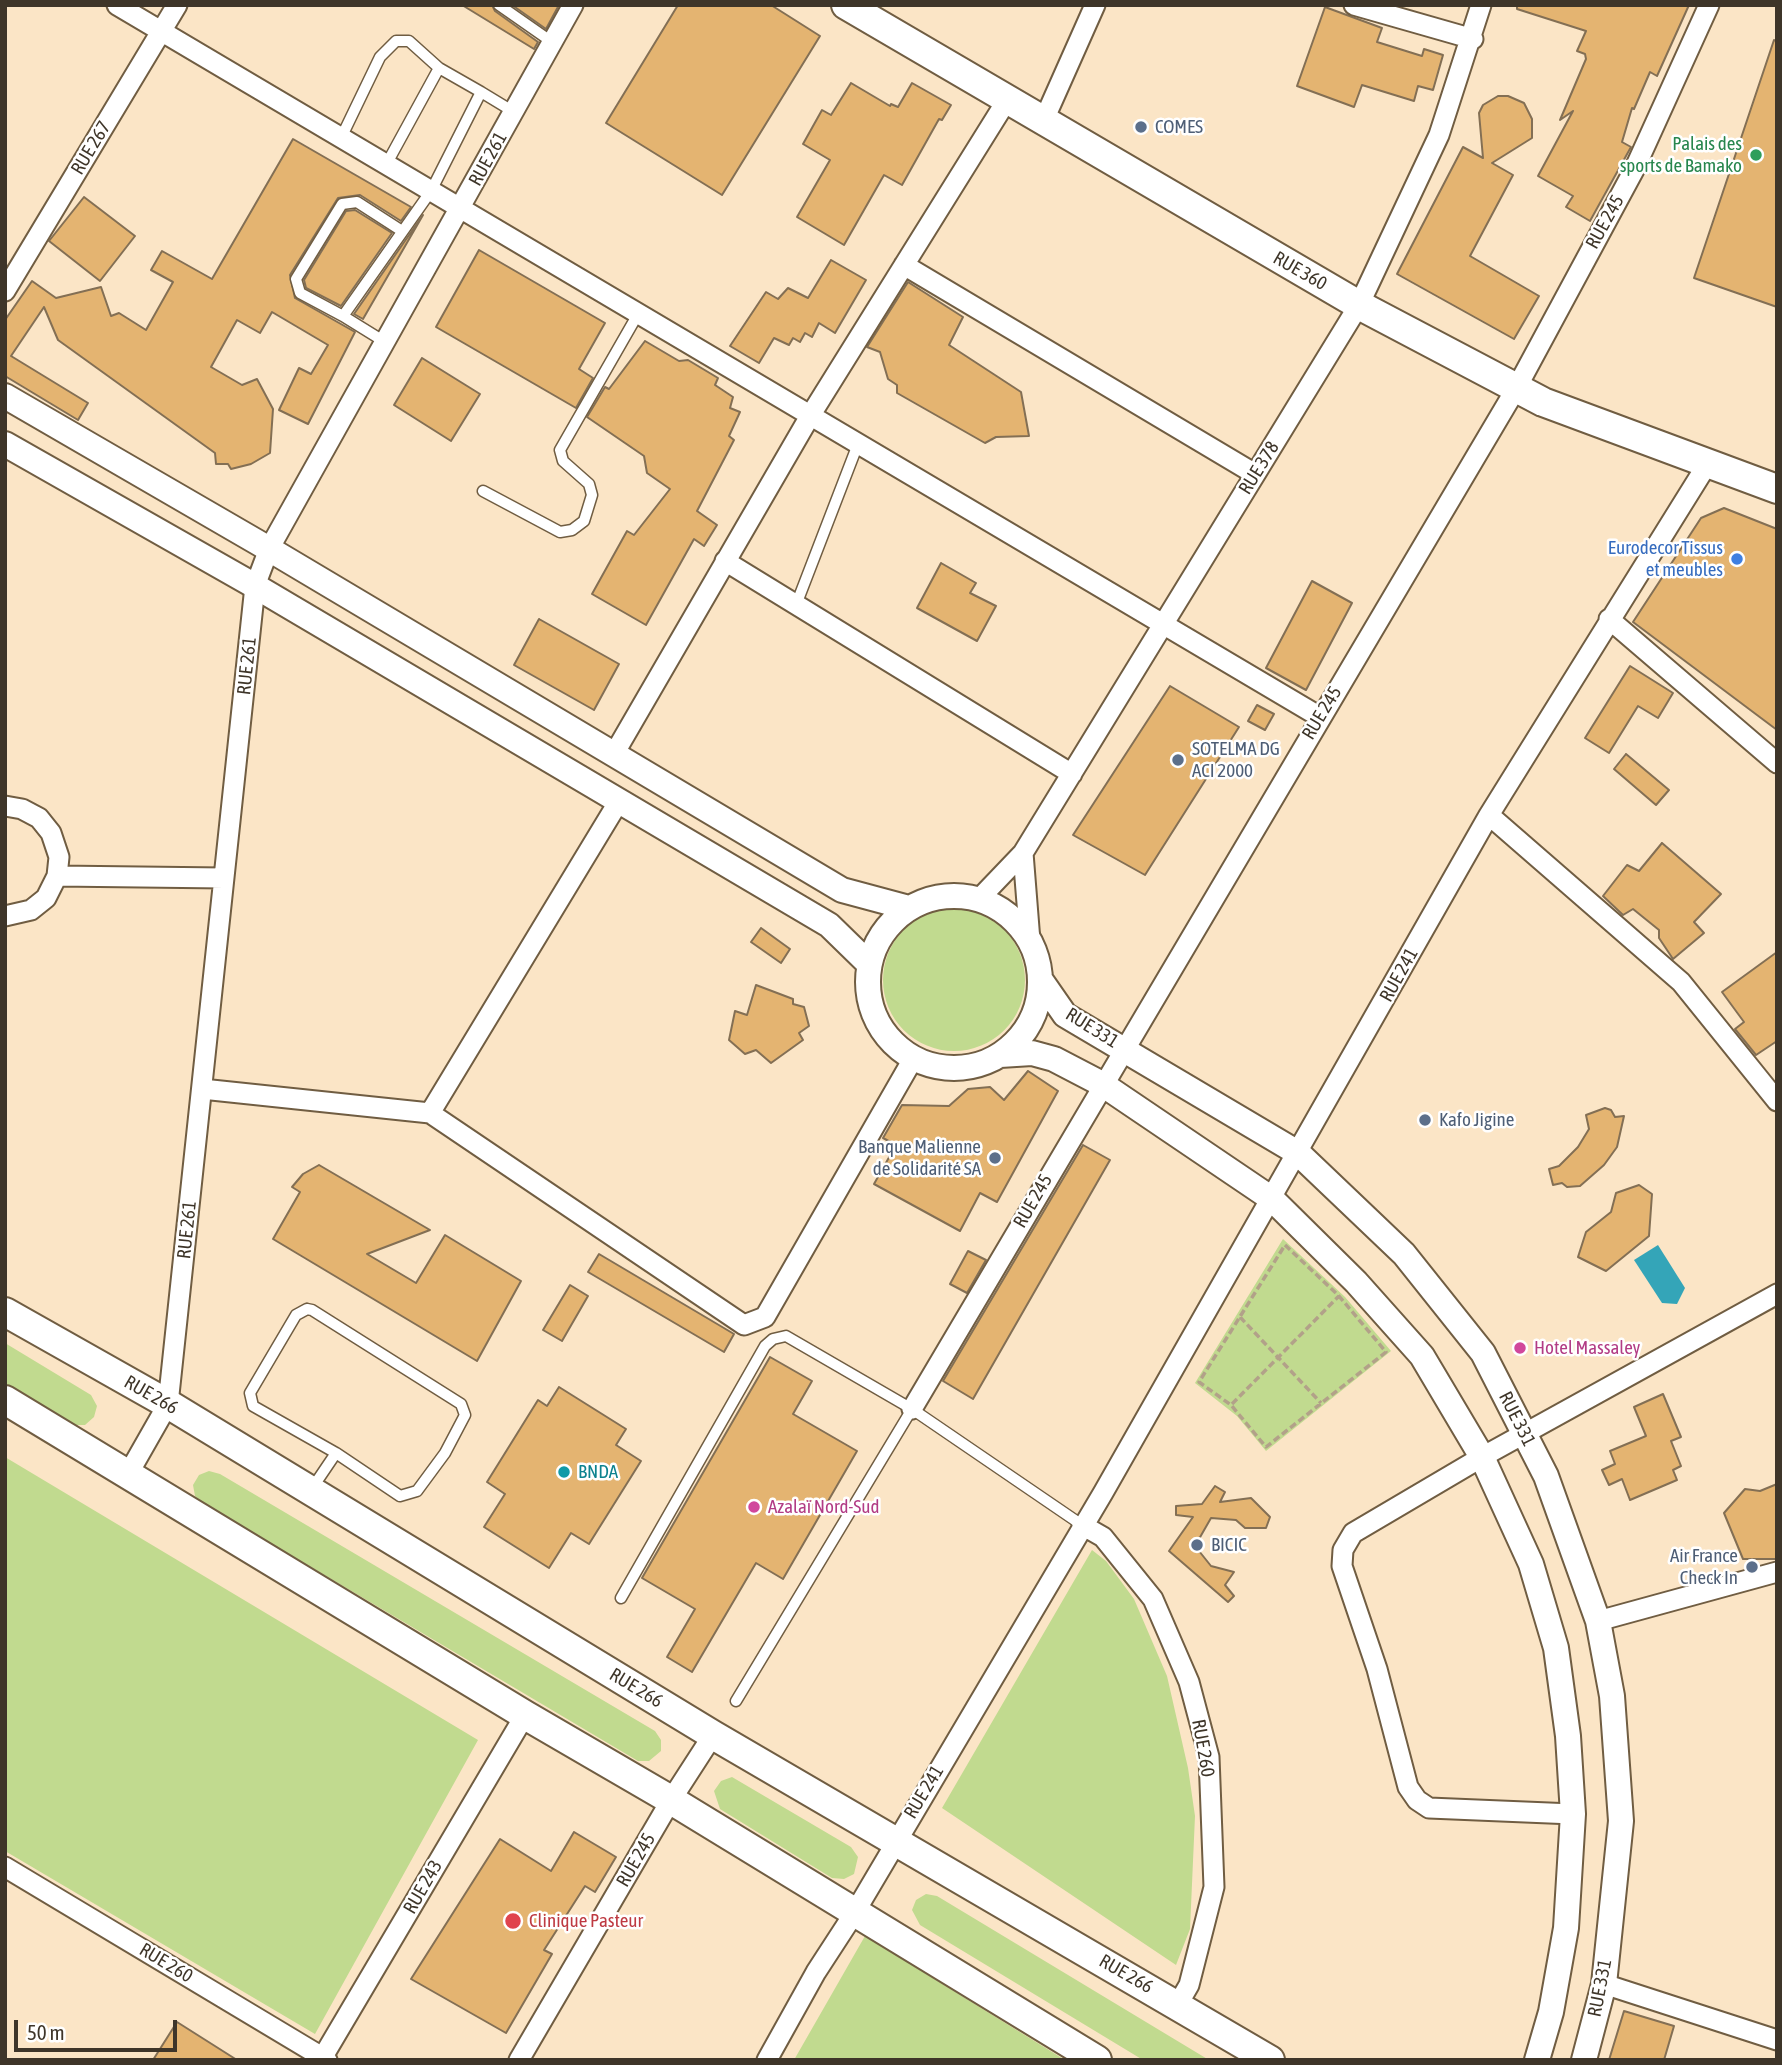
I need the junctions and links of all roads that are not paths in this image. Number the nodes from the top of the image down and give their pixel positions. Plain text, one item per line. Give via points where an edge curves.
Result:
1 (117, 5) edge
2 (177, 5) edge
3 (499, 5) edge
4 (573, 5) edge
5 (846, 5) edge
6 (882, 5) edge
7 (1095, 5) edge
8 (1354, 5) edge
9 (1481, 5) edge
10 (1709, 5) edge
11 (161, 32) junction
12 (1472, 39) junction
13 (552, 42) junction
14 (439, 68) junction
15 (481, 92) junction
16 (1007, 100) junction
17 (514, 112) junction
18 (1047, 114) junction
19 (341, 138) junction
20 (386, 165) junction
21 (430, 191) junction
22 (460, 208) junction
23 (402, 231) junction
24 (904, 265) junction
25 (5, 291) edge
26 (1363, 296) junction
27 (638, 314) junction
28 (343, 316) junction
29 (385, 342) junction
30 (1520, 378) junction
31 (5, 396) edge
32 (810, 416) junction
33 (5, 444) edge
34 (858, 444) junction
35 (1708, 463) junction
36 (1777, 469) edge
37 (1255, 474) junction
38 (1777, 489) edge
39 (483, 491) dead end
40 (269, 549) junction
41 (725, 561) junction
42 (255, 586) junction
43 (796, 605) junction
44 (1609, 619) junction
45 (1163, 625) junction
46 (1320, 718) junction
47 (614, 754) junction
48 (1777, 763) edge
49 (1072, 774) junction
50 (620, 801) junction
51 (5, 806) edge
52 (1489, 815) junction
53 (1023, 853) junction
54 (57, 876) junction
55 (224, 878) junction
56 (979, 899) junction
57 (909, 908) junction
58 (5, 916) edge
59 (1030, 940) junction
60 (869, 964) junction
61 (1040, 979) junction
62 (1123, 1048) junction
63 (1000, 1055) junction
64 (913, 1059) junction
65 (1102, 1084) junction
66 (202, 1088) junction
67 (1777, 1101) edge
68 (430, 1113) junction
69 (1298, 1153) junction
70 (1272, 1199) junction
71 (1777, 1294) edge
72 (5, 1312) edge
73 (5, 1400) edge
74 (168, 1404) junction
75 (912, 1409) junction
76 (1524, 1434) junction
77 (336, 1453) junction
78 (1482, 1457) junction
79 (127, 1476) junction
80 (310, 1491) junction
81 (1082, 1525) junction
82 (1777, 1572) edge
83 (621, 1598) dead end
84 (1598, 1621) junction
85 (736, 1701) dead end
86 (524, 1715) junction
87 (713, 1735) junction
88 (671, 1800) junction
89 (1573, 1814) junction
90 (895, 1842) junction
91 (5, 1867) edge
92 (855, 1912) junction
93 (1604, 1984) junction
94 (1178, 2004) junction
95 (1777, 2040) edge
96 (324, 2059) edge
97 (519, 2060) edge
98 (767, 2060) edge
99 (1097, 2060) edge
100 (1270, 2060) edge
101 (1537, 2060) edge
102 (1584, 2060) edge

1 - 11 street
2 - 11 street, RUE 267
3 - 13 lane
4 - 13 street, RUE 261
5 - 16 main road, RUE 360
6 - 18 main road
7 - 18 street
8 - 12 street
9 - 12 street, RUE 378
10 - 30 street, RUE 245 via 1634,170
11 - 19 street
11 - 25 street, RUE 267
12 - 26 street, RUE 378 via 1439,135
13 - 17 street, RUE 261
14 - 15 lane
14 - 19 lane via 409,41 396,41 380,57
14 - 20 lane
15 - 17 lane
15 - 21 lane
16 - 18 main road, RUE 360
16 - 24 street
17 - 22 street, RUE 261
18 - 26 main road, RUE 360
19 - 20 street
20 - 21 street
21 - 22 street
21 - 23 lane
22 - 27 street
22 - 29 street, RUE 261
23 - 28 lane
23 - 28 lane via 358,202 342,204 296,279 300,293
24 - 32 street
24 - 37 street
26 - 30 main road, RUE 360
26 - 37 street, RUE 378
27 - 32 street
27 - 39 lane via 560,450 563,461 589,484 592,495 584,521 560,532
28 - 29 lane
29 - 40 street, RUE 261
30 - 35 main road, RUE 360 via 1543,402
30 - 36 main road via 1548,383
30 - 46 street, RUE 245
31 - 40 street
32 - 34 street
32 - 41 street
33 - 42 street
34 - 43 lane
34 - 45 street
35 - 38 main road, RUE 360
35 - 44 street, RUE 241
37 - 45 street, RUE 378
40 - 42 street, RUE 261
40 - 47 street
41 - 43 street
41 - 47 street
42 - 50 street
42 - 55 street, RUE 261
43 - 49 street
44 - 48 street
44 - 52 street, RUE 241
45 - 46 street
45 - 49 street, RUE 378
46 - 62 street, RUE 245
47 - 57 street via 842,890
49 - 53 street, RUE 378
50 - 60 street via 829,925
50 - 68 street
51 - 54 street via 39,818 51,833 59,857
52 - 67 street via 1681,982
52 - 69 street, RUE 241
53 - 56 street, RUE 378
53 - 59 street
54 - 55 street
54 - 58 street via 46,898 31,910
55 - 66 street, RUE 261
56 - 57 street via 931,898
56 - 59 street via 1017,922
57 - 60 street via 890,922
59 - 61 street
60 - 64 street via 868,992 875,1018 891,1042
61 - 62 street, RUE 331 via 1065,1015
61 - 63 street via 1030,1022 1018,1041
62 - 65 street, RUE 245
62 - 69 street, RUE 331
63 - 64 street via 957,1069
63 - 65 street via 1032,1053 1054,1059
64 - 68 street via 765,1317 753,1324 744,1325
65 - 70 street
65 - 75 street, RUE 245
66 - 68 street
66 - 74 street, RUE 261
69 - 70 street, RUE 241
69 - 76 street, RUE 331 via 1412,1264 1483,1353
70 - 78 street via 1422,1356
70 - 81 street, RUE 241
71 - 76 street
72 - 74 main road, RUE 266
73 - 79 main road
74 - 79 street
74 - 80 main road, RUE 266
75 - 81 lane
75 - 83 lane via 786,1336 773,1339
75 - 85 lane
76 - 78 street
76 - 84 street, RUE 331 via 1546,1476
77 - 77 lane via 400,1496 410,1495 444,1453 465,1415 461,1404 307,1310 296,1315 250,1393 253,1406
77 - 80 lane
78 - 89 street via 1531,1564 1556,1648
78 - 89 street via 1353,1533 1343,1550 1342,1566 1377,1669 1408,1787 1417,1800 1429,1808
79 - 86 main road
80 - 87 main road, RUE 266
81 - 90 street, RUE 241
81 - 94 street, RUE 260 via 1104,1537 1153,1599 1189,1682 1209,1757 1214,1886 1189,1985
82 - 84 street
84 - 93 street, RUE 331 via 1612,1696 1621,1821
86 - 88 main road
86 - 96 street, RUE 243
87 - 88 street, RUE 245
87 - 90 main road, RUE 266
88 - 92 main road
88 - 97 street, RUE 245
89 - 101 street via 1566,1928
90 - 92 street, RUE 241
90 - 94 main road, RUE 266
91 - 96 street, RUE 260
92 - 98 street, RUE 241
92 - 99 main road
93 - 95 street
93 - 102 street, RUE 331
94 - 100 main road, RUE 266

